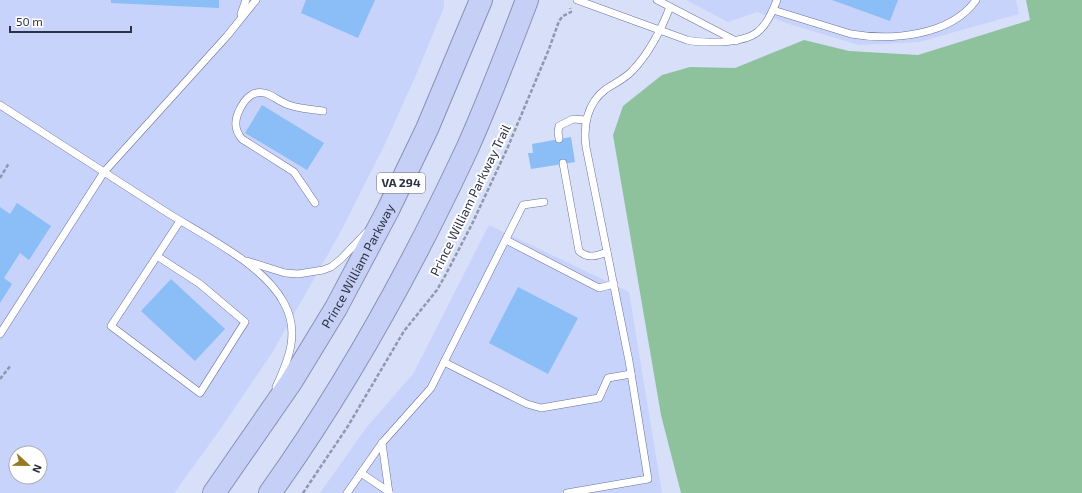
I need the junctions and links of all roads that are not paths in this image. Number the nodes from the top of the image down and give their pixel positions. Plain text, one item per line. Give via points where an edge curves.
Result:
1 (246, 0) edge
2 (256, 0) edge
3 (480, 0) edge
4 (527, 0) edge
5 (577, 0) edge
6 (657, 0) edge
7 (777, 0) edge
8 (976, 0) edge
9 (670, 7) junction
10 (773, 10) junction
11 (239, 20) junction
12 (660, 30) junction
13 (736, 41) junction
14 (0, 105) edge
15 (322, 110) dead end
16 (586, 120) junction
17 (559, 139) dead end
18 (564, 164) dead end
19 (104, 172) junction
20 (544, 202) dead end
21 (314, 203) dead end
22 (388, 210) junction
23 (180, 221) junction
24 (506, 240) junction
25 (607, 252) junction
26 (157, 256) junction
27 (243, 260) junction
28 (614, 284) junction
29 (0, 334) edge
30 (444, 362) junction
31 (631, 374) junction
32 (274, 391) dead end
33 (271, 398) dead end
34 (255, 434) junction
35 (382, 443) junction
36 (361, 473) junction
37 (214, 493) edge
38 (270, 493) edge
39 (347, 493) edge
40 (389, 493) edge
41 (567, 493) edge

1 - 11 lane
2 - 11 lane
3 - 22 highway, Prince William Parkway / VA 294 via 427,129
4 - 38 highway, VA 294 via 470,141 429,228 332,400
5 - 12 lane
6 - 9 lane
7 - 10 lane
8 - 10 lane via 958,18 936,28 895,36 860,36
9 - 12 lane
9 - 13 lane
10 - 13 lane via 760,30
11 - 19 lane
12 - 13 lane via 695,42
12 - 16 lane via 632,72 604,90 595,100
14 - 19 lane
15 - 21 lane via 289,105 264,92 255,93 242,105 236,125 242,139 294,172
16 - 17 lane via 573,119 559,126
16 - 25 lane via 585,139
18 - 25 lane via 579,251 590,256
19 - 23 lane
19 - 29 lane
20 - 24 lane via 523,205
22 - 27 lane via 342,259 323,270 298,274 285,273
22 - 34 highway, Prince William Parkway / VA 294 via 336,308
23 - 26 lane
23 - 27 lane
24 - 28 lane via 599,288
24 - 30 lane
25 - 28 lane
26 - 26 lane via 111,326 200,393 245,322 200,284
27 - 32 lane via 273,287 284,303 292,328 290,354
28 - 31 lane
30 - 31 lane via 541,408 599,398 608,378
30 - 35 lane via 431,388
31 - 41 lane via 648,479
33 - 34 lane
34 - 37 highway, Prince William Parkway / VA 294
35 - 36 lane
35 - 40 lane
36 - 39 lane
36 - 40 lane

